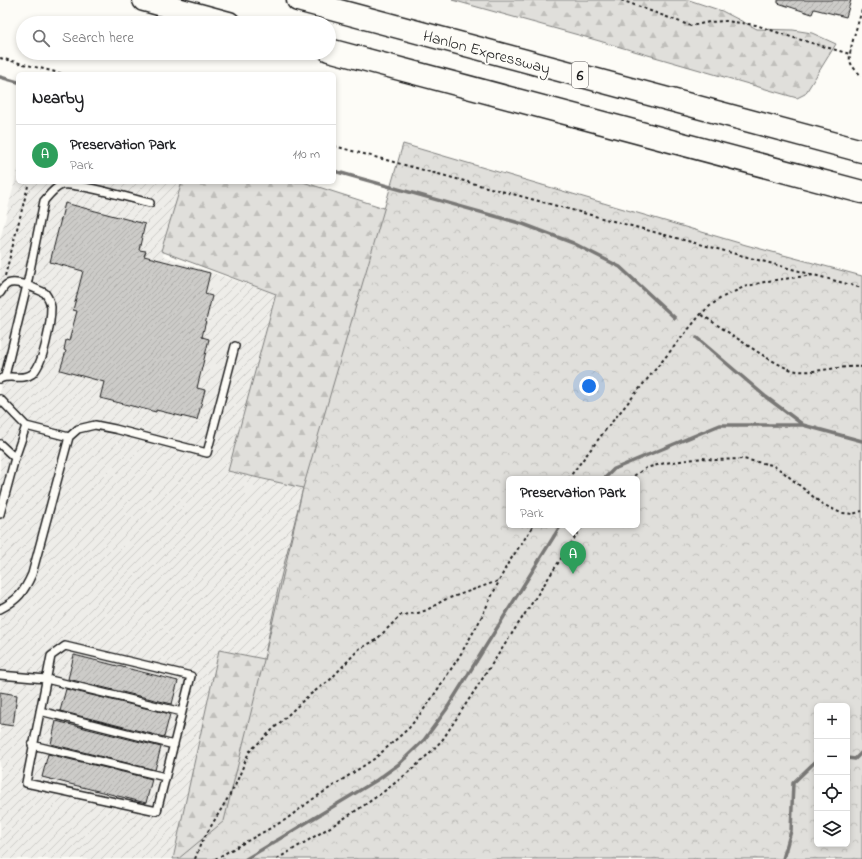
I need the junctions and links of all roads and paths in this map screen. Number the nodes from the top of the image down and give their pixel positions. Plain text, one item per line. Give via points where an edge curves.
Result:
1 (144, 0) edge
2 (298, 0) edge
3 (621, 0) edge
4 (862, 10) edge
5 (203, 16) edge
6 (336, 52) edge
7 (850, 54) junction
8 (0, 58) edge
9 (53, 72) edge
10 (862, 76) edge
11 (336, 147) edge
12 (862, 151) edge
13 (28, 184) edge
14 (862, 192) edge
15 (150, 203) dead end
16 (814, 276) junction
17 (27, 285) junction
18 (862, 288) edge
19 (0, 292) edge
20 (701, 314) junction
21 (235, 346) dead end
22 (862, 367) edge
23 (2, 378) edge
24 (0, 399) edge
25 (26, 426) junction
26 (69, 437) junction
27 (0, 444) edge
28 (15, 458) junction
29 (570, 476) edge
30 (634, 476) edge
31 (3, 492) edge
32 (862, 511) edge
33 (0, 514) edge
34 (532, 528) edge
35 (581, 528) edge
36 (499, 581) junction
37 (0, 609) edge
38 (0, 675) edge
39 (46, 679) junction
40 (40, 712) junction
41 (182, 712) junction
42 (32, 745) junction
43 (174, 745) junction
44 (165, 777) junction
45 (195, 859) edge
46 (215, 859) edge
47 (277, 859) edge

1 - 5 highway
2 - 12 highway, Hanlon Expressway / 6
3 - 7 path via 691,26 726,20 756,25
4 - 7 path
6 - 14 highway
7 - 10 path via 850,62
8 - 9 path
11 - 16 path
13 - 19 path
15 - 17 lane via 80,186 63,185 51,192 44,201
16 - 18 path
16 - 20 path via 768,281 744,287 720,298
17 - 19 lane via 10,283
17 - 23 lane
17 - 23 lane via 45,293 49,298 50,327 39,366 32,374
20 - 22 path via 754,350 796,371
20 - 29 path
21 - 26 lane via 207,453 95,425 78,429
24 - 25 lane
25 - 26 lane
25 - 28 lane
26 - 37 lane via 32,574 19,596
27 - 28 lane
28 - 31 lane
30 - 32 path via 646,468 664,463 703,458 743,459 772,465 822,504 841,513 853,514
31 - 33 lane
34 - 36 path
35 - 47 path via 443,739 392,786
36 - 45 path via 444,600 423,611 401,614 376,640 359,649 329,681 308,696 249,752 235,786 201,843
36 - 46 path via 459,657 428,704 401,736 374,759 285,820
38 - 39 lane
39 - 40 lane
39 - 41 lane
39 - 41 lane via 51,656 65,646 191,676
40 - 42 lane
40 - 43 lane
41 - 43 lane
42 - 44 lane
42 - 44 lane via 26,782 157,811
43 - 44 lane

